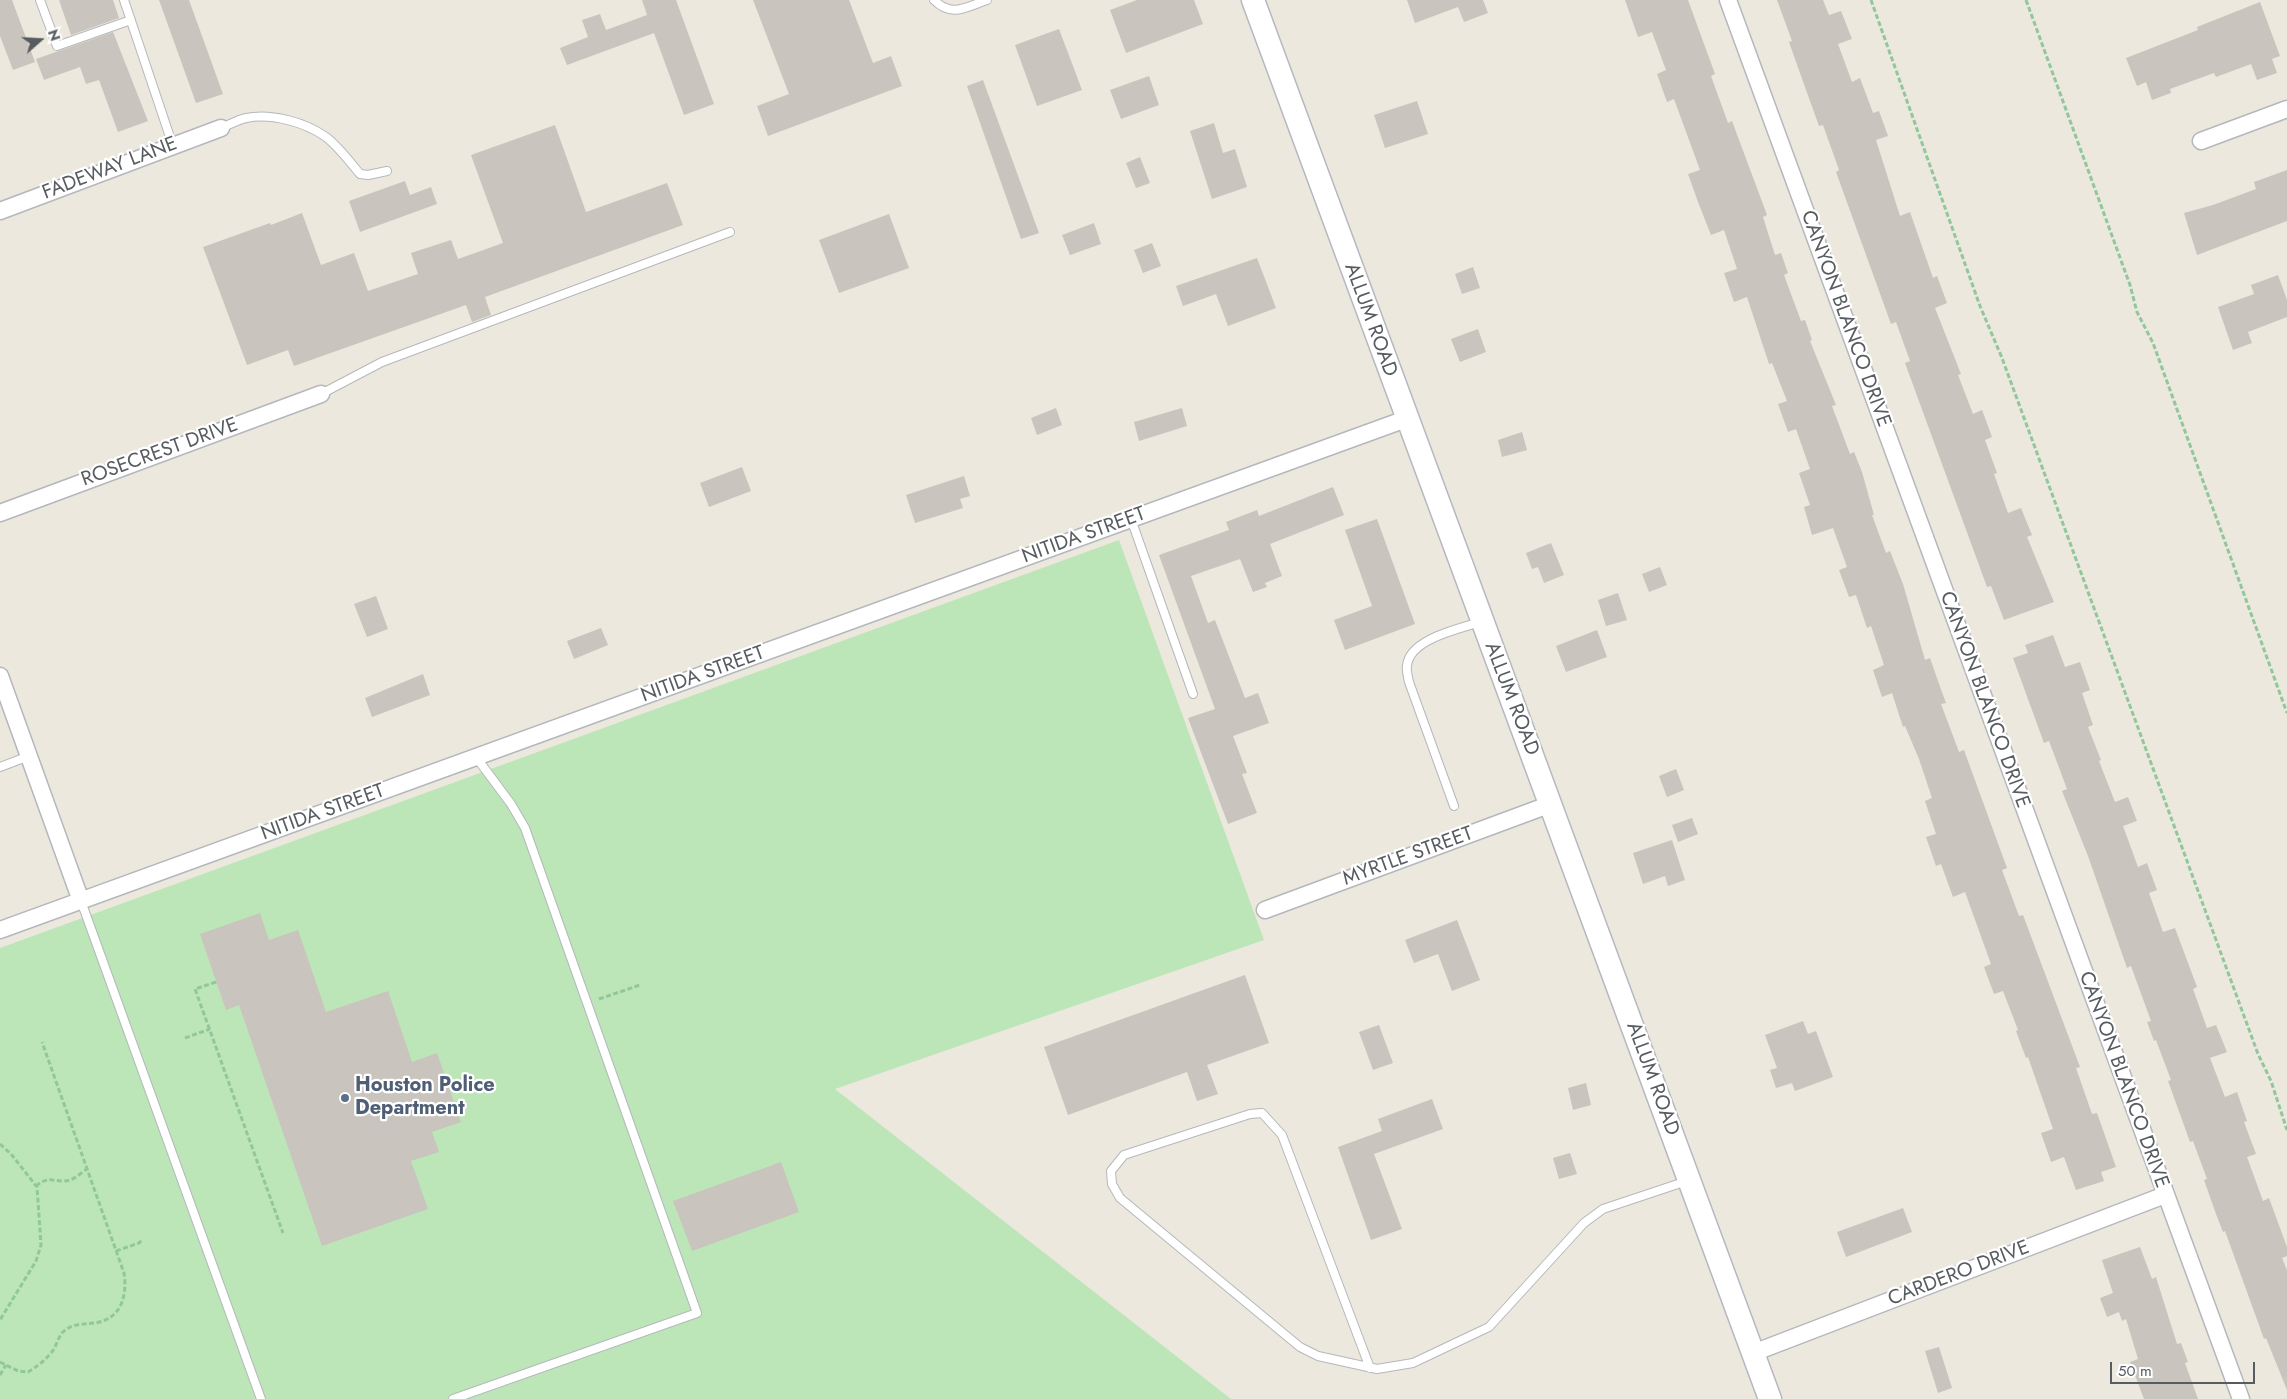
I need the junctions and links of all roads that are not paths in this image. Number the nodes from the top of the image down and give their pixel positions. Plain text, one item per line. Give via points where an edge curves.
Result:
1 (40, 0) edge
2 (124, 0) edge
3 (934, 0) edge
4 (987, 0) edge
5 (1253, 0) edge
6 (1728, 0) edge
7 (132, 20) junction
8 (2287, 109) edge
9 (220, 128) joint
10 (2201, 141) dead end
11 (172, 146) junction
12 (387, 171) dead end
13 (0, 211) edge
14 (730, 232) dead end
15 (320, 394) joint
16 (1406, 419) junction
17 (0, 513) edge
18 (1131, 519) junction
19 (1482, 621) junction
20 (0, 676) edge
21 (1193, 694) dead end
22 (29, 756) junction
23 (476, 757) junction
24 (0, 767) edge
25 (1550, 804) junction
26 (1454, 806) dead end
27 (81, 901) junction
28 (1265, 910) dead end
29 (0, 930) edge
30 (1689, 1180) junction
31 (2165, 1195) junction
32 (1753, 1353) junction
33 (1370, 1368) junction
34 (261, 1399) edge
35 (453, 1399) edge
36 (1770, 1399) edge
37 (2241, 1399) edge

1 - 7 lane via 57,46
2 - 7 lane
3 - 4 lane via 942,8 956,11
5 - 16 street, ALLUM ROAD
6 - 31 street, CANYON BLANCO DRIVE
7 - 11 lane
8 - 10 street
9 - 11 street, FADEWAY LANE
9 - 12 lane via 244,119 274,117 326,137 360,174
11 - 13 street, FADEWAY LANE
14 - 15 lane via 382,362
15 - 17 street, ROSECREST DRIVE
16 - 18 street, NITIDA STREET
16 - 19 street, ALLUM ROAD
18 - 21 lane
18 - 23 street, NITIDA STREET
19 - 25 street, ALLUM ROAD
19 - 26 lane via 1419,646 1407,666 1409,682
20 - 22 street
22 - 24 lane
22 - 27 street
23 - 27 street, NITIDA STREET
23 - 35 lane via 525,828 697,1313
25 - 28 street, MYRTLE STREET
25 - 30 street, ALLUM ROAD
27 - 29 street, NITIDA STREET
27 - 34 lane
30 - 32 street, ALLUM ROAD
30 - 33 lane via 1603,1209 1584,1223 1489,1327 1413,1363
31 - 32 street, CARDERO DRIVE
31 - 37 street, CANYON BLANCO DRIVE
32 - 36 street, ALLUM ROAD
33 - 33 lane via 1318,1356 1300,1347 1120,1198 1112,1184 1111,1171 1124,1155 1250,1114 1262,1113 1282,1135

